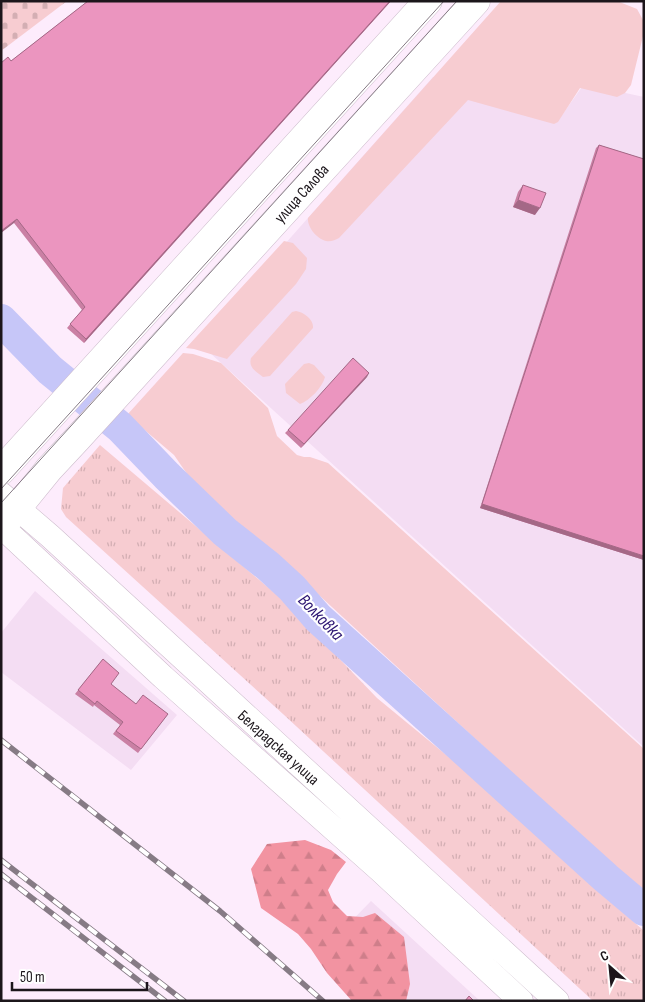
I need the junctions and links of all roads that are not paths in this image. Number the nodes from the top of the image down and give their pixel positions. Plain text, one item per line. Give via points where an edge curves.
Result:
1 (428, 1) edge
2 (476, 1) edge
3 (1, 471) edge
4 (5, 516) edge
5 (521, 1001) edge
6 (557, 1001) edge

1 - 3 main road
2 - 4 main road, улица Салова
4 - 5 street, Белградская улица via 163,677 380,870
4 - 6 street, Белградская улица

